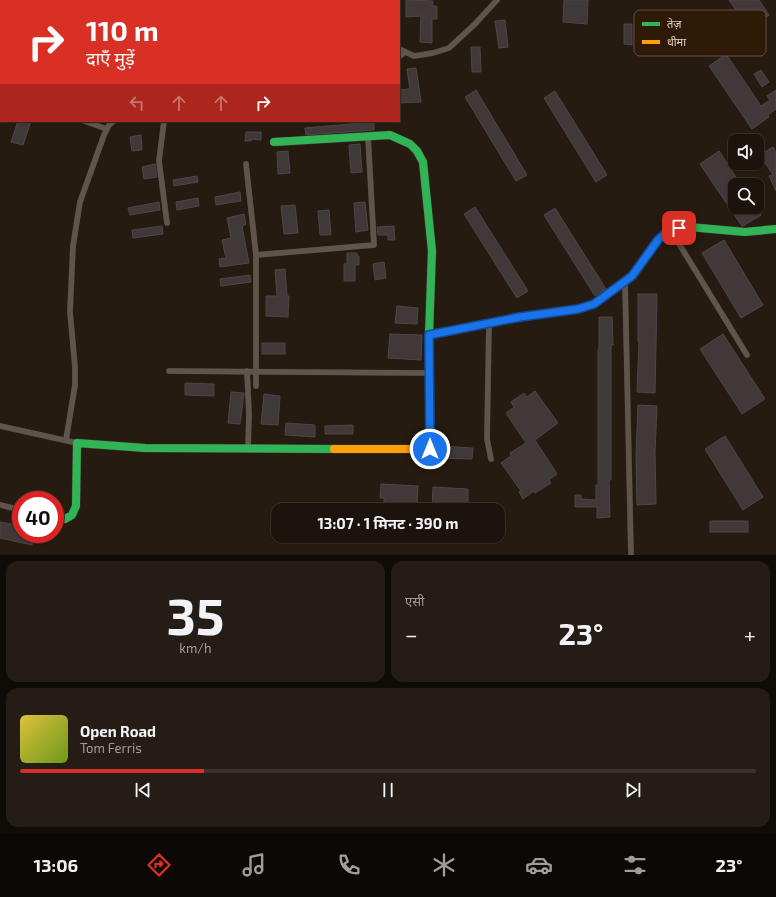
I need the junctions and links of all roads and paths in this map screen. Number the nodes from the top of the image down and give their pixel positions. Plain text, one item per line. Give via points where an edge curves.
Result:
1 (497, 0) edge
2 (400, 50) edge
3 (405, 52) junction
4 (400, 56) edge
5 (87, 122) edge
6 (113, 122) edge
7 (164, 122) edge
8 (107, 130) junction
9 (368, 136) junction
10 (274, 142) dead end
11 (246, 164) dead end
12 (167, 223) dead end
13 (670, 229) junction
14 (776, 229) edge
15 (256, 255) junction
16 (625, 282) junction
17 (489, 323) junction
18 (429, 335) junction
19 (747, 355) dead end
20 (169, 371) dead end
21 (247, 371) junction
22 (256, 371) junction
23 (430, 373) junction
24 (256, 386) dead end
25 (0, 426) edge
26 (66, 440) junction
27 (78, 443) junction
28 (248, 449) junction
29 (491, 459) dead end
30 (0, 505) edge
31 (12, 508) edge
32 (64, 518) edge
33 (631, 555) edge

1 - 3 street via 449,48 414,56
2 - 3 street
3 - 4 street
5 - 8 street
6 - 8 street
7 - 12 street via 159,161
8 - 26 street via 80,202 73,246 70,312 75,385
9 - 10 street
9 - 15 street via 374,245
9 - 18 street via 390,135 406,141 417,149 423,162 432,251
11 - 15 street
13 - 14 street via 689,227 746,232
13 - 16 street via 658,240
13 - 19 street
15 - 22 street
16 - 17 street via 594,304 578,309
16 - 33 street
17 - 18 street
17 - 29 street via 487,439
18 - 23 street
20 - 21 street
21 - 22 street
21 - 28 street
22 - 23 street
22 - 24 street
23 - 28 street via 430,449
25 - 26 street
26 - 27 street
27 - 28 street via 145,448
27 - 32 street via 76,506 72,515
30 - 31 street

